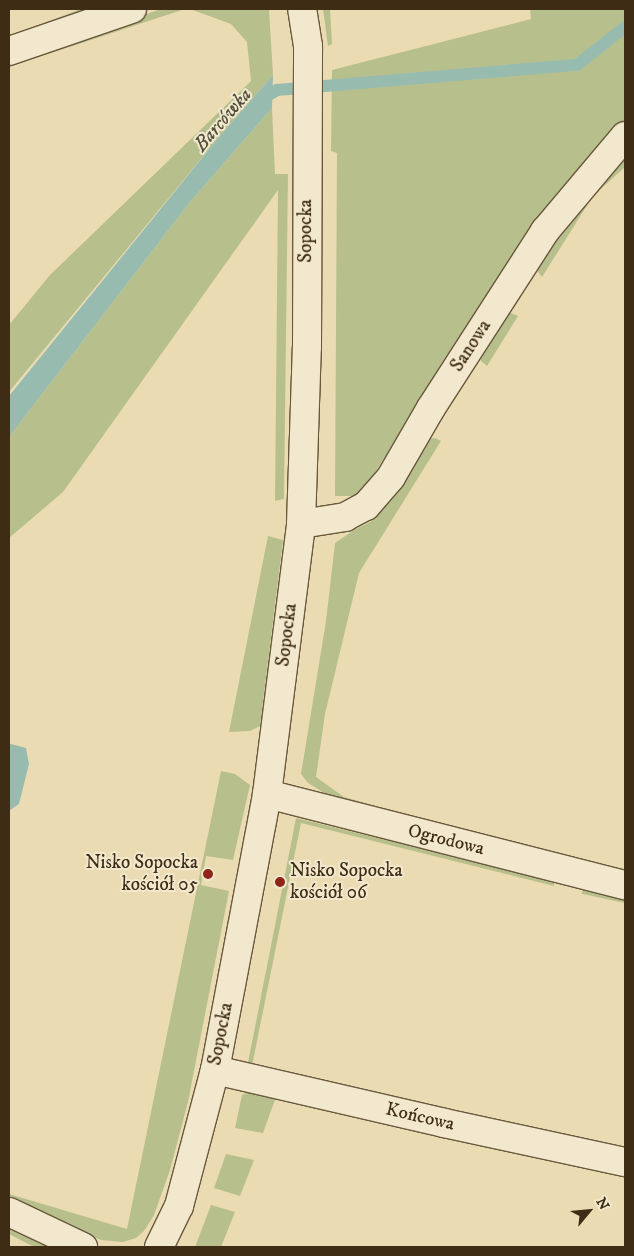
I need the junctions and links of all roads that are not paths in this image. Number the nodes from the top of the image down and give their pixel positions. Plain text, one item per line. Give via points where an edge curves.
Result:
1 (132, 9) edge
2 (302, 9) edge
3 (9, 51) edge
4 (625, 136) edge
5 (300, 524) junction
6 (267, 794) junction
7 (625, 885) edge
8 (215, 1070) junction
9 (625, 1162) edge
10 (9, 1212) edge
11 (83, 1247) edge
12 (159, 1247) edge

1 - 3 street
2 - 5 street, Sopocka via 308,46 308,136 307,347
4 - 5 street, Sanowa via 545,231 391,476 366,506 346,517
5 - 6 street, Sopocka
6 - 7 street, Ogrodowa
6 - 8 street, Sopocka
8 - 9 street, Końcowa
8 - 12 street, Sopocka via 179,1206
10 - 11 street

